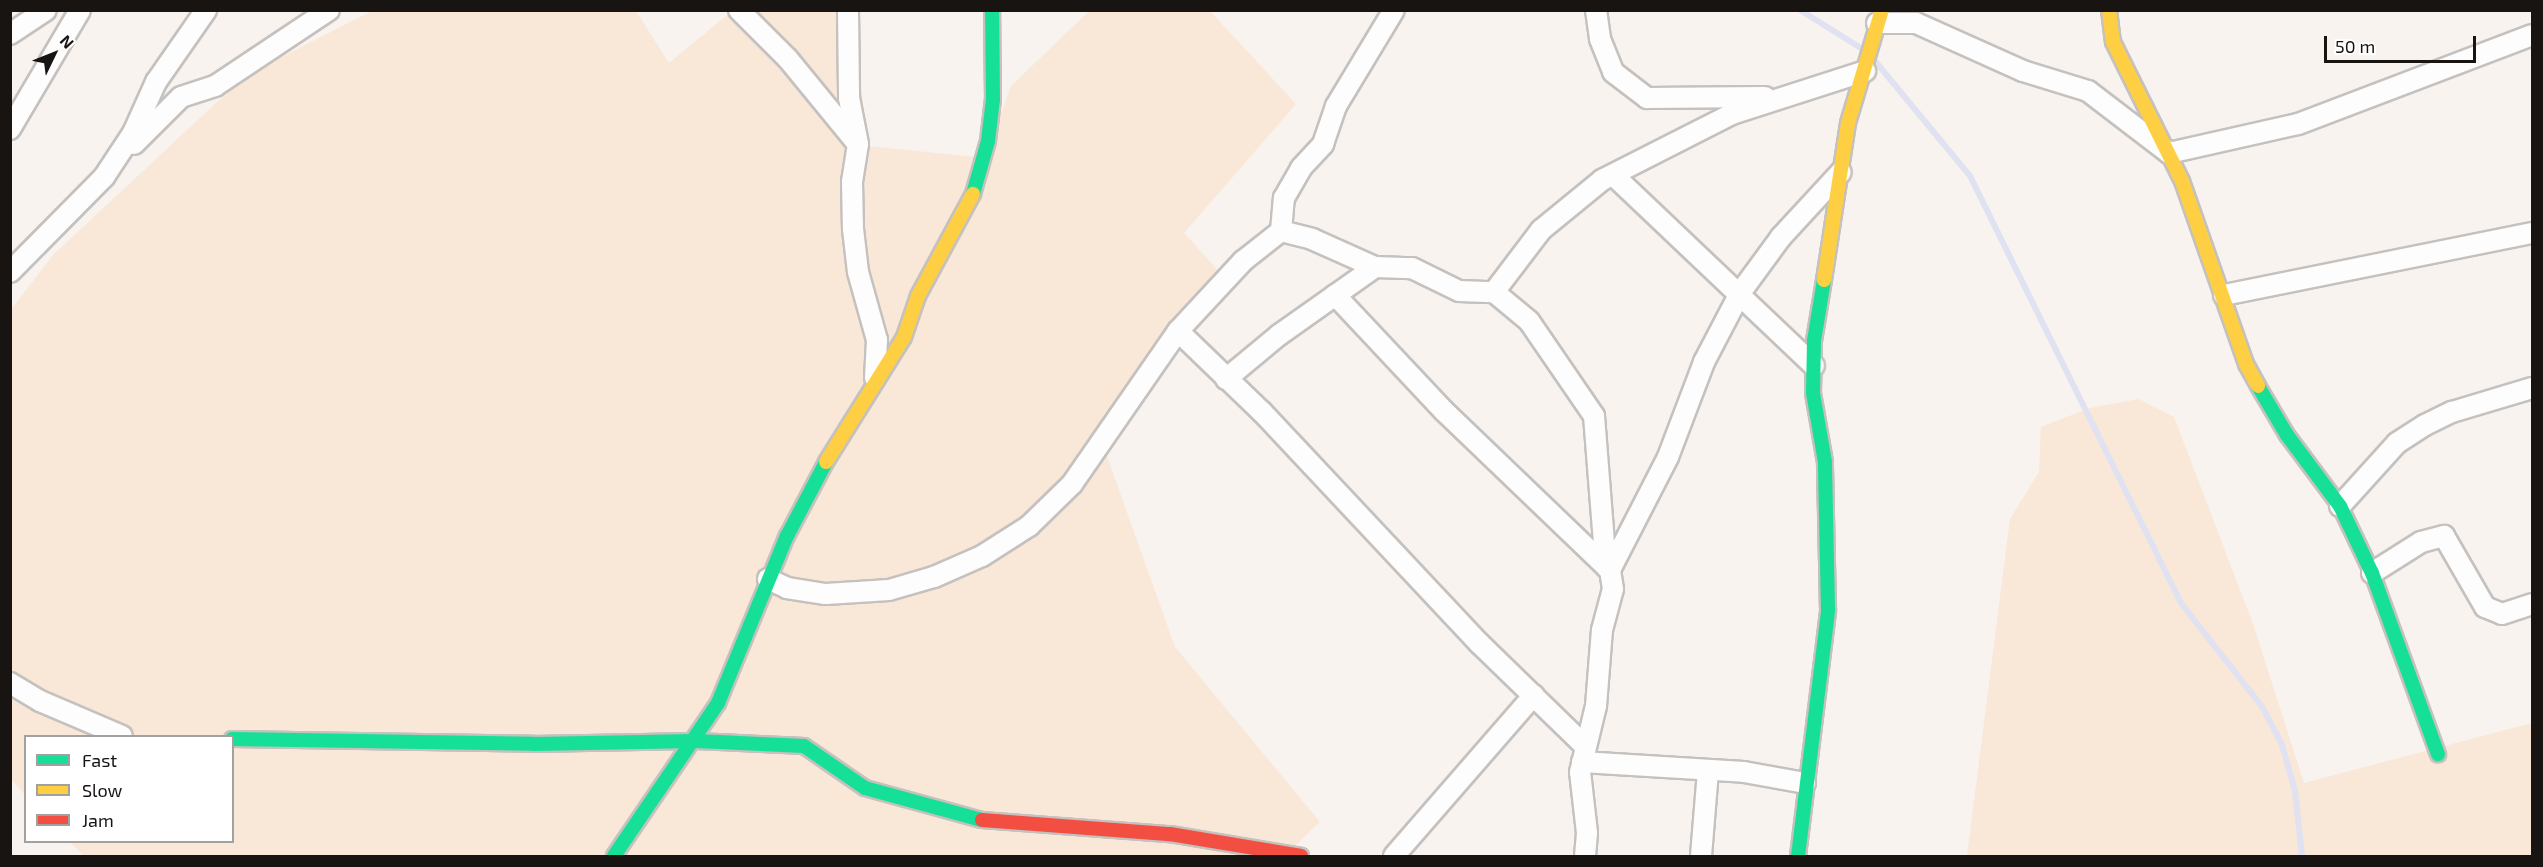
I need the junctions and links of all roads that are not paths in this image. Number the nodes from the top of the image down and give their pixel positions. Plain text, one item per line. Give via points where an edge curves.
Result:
1 (46, 10) edge
2 (80, 10) edge
3 (206, 10) edge
4 (329, 10) edge
5 (739, 10) edge
6 (848, 10) edge
7 (992, 10) edge
8 (1394, 10) edge
9 (1596, 10) edge
10 (2109, 10) edge
11 (1880, 17) edge
12 (10, 34) edge
13 (2532, 35) edge
14 (1865, 71) junction
15 (1783, 97) junction
16 (10, 129) edge
17 (858, 144) junction
18 (2169, 153) junction
19 (1842, 170) junction
20 (1613, 174) junction
21 (104, 177) junction
22 (1281, 231) junction
23 (2532, 234) edge
24 (1375, 267) junction
25 (10, 272) edge
26 (1494, 292) junction
27 (1740, 293) junction
28 (1335, 295) junction
29 (2224, 295) junction
30 (1178, 332) junction
31 (1814, 366) junction
32 (1226, 380) junction
33 (874, 383) junction
34 (2532, 388) edge
35 (2340, 506) junction
36 (1608, 569) junction
37 (2372, 573) junction
38 (768, 579) junction
39 (2532, 604) edge
40 (10, 683) edge
41 (1534, 694) junction
42 (120, 735) edge
43 (234, 740) edge
44 (695, 741) junction
45 (1584, 754) junction
46 (2438, 754) dead end
47 (1708, 771) junction
48 (1805, 783) junction
49 (614, 856) edge
50 (1301, 856) edge
51 (1394, 856) edge
52 (1584, 856) edge
53 (1701, 856) edge
54 (1798, 856) edge

1 - 12 street
2 - 16 street
3 - 21 street via 156,82 133,133
4 - 21 street via 215,86 181,97
5 - 17 street via 788,59
6 - 17 street via 850,117
7 - 33 street via 993,99 979,176 970,204 918,296 904,337
8 - 22 street via 1336,106 1323,144 1301,168 1284,198
9 - 15 street via 1600,39 1614,72 1647,98
10 - 18 street via 2113,42
11 - 14 street
11 - 18 street via 1916,23 2023,71 2088,91
13 - 18 street via 2298,124
14 - 15 street
14 - 19 street via 1848,123
15 - 20 street via 1732,114
17 - 33 street via 852,182 853,229 858,272 876,340
18 - 29 street
19 - 27 street via 1781,237
19 - 31 street
20 - 26 street via 1570,203 1541,230
20 - 27 street
21 - 25 street
22 - 24 street via 1312,239
22 - 30 street via 1243,261
23 - 29 street
24 - 26 street via 1412,268 1460,291
24 - 28 street
26 - 36 street via 1529,321 1594,416
27 - 31 street
27 - 36 street via 1704,362 1668,457
28 - 32 street
28 - 36 street via 1443,411
29 - 35 street via 2228,319 2246,364 2287,435
30 - 32 street
30 - 38 street via 1072,484 1029,526 982,556 934,578 889,590 826,594 788,588
31 - 48 street via 1813,393 1825,462 1828,610
32 - 41 street
33 - 38 street via 816,479
34 - 35 street via 2452,412 2425,425 2397,443
35 - 37 street
36 - 45 street via 1613,589 1602,630 1596,706
37 - 39 street via 2421,542 2444,536 2485,607 2502,614
37 - 46 street
38 - 44 street via 718,703
40 - 42 street via 40,702
41 - 45 street
41 - 51 street
43 - 44 street
44 - 49 street
44 - 50 street via 804,746 865,788 981,820 1170,834
45 - 47 street
45 - 52 street
47 - 48 street
47 - 53 street
48 - 54 street

